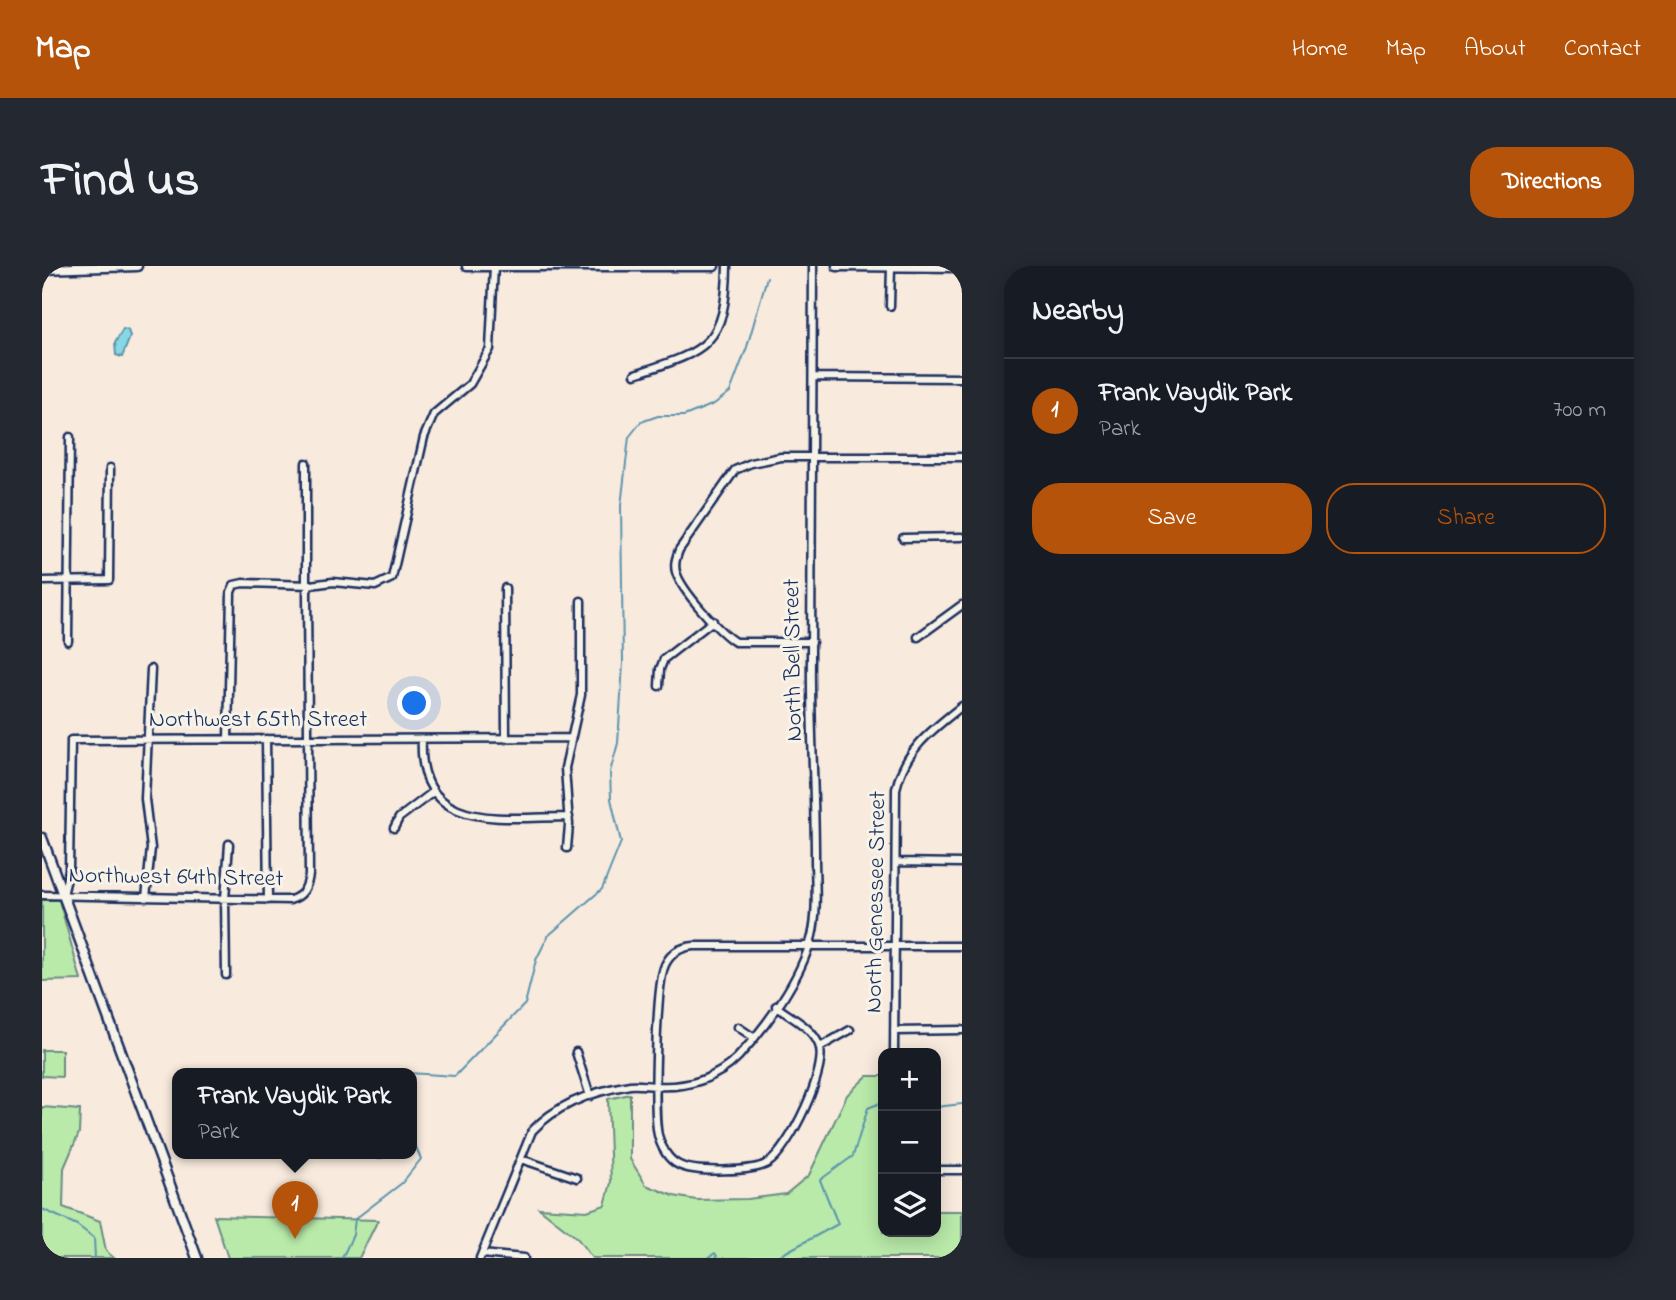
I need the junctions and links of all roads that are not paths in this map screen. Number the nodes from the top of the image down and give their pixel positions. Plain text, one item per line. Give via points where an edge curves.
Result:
1 (137, 266) edge
2 (467, 266) edge
3 (494, 266) edge
4 (618, 266) edge
5 (714, 266) edge
6 (727, 266) edge
7 (813, 266) edge
8 (836, 266) edge
9 (891, 267) edge
10 (962, 267) edge
11 (43, 268) edge
12 (890, 306) dead end
13 (635, 374) dead end
14 (813, 377) junction
15 (962, 378) edge
16 (69, 437) dead end
17 (813, 457) junction
18 (962, 457) edge
19 (306, 463) dead end
20 (110, 468) dead end
21 (962, 537) edge
22 (903, 538) dead end
23 (42, 581) edge
24 (70, 581) junction
25 (310, 585) junction
26 (505, 588) dead end
27 (580, 601) dead end
28 (962, 605) edge
29 (713, 621) junction
30 (918, 637) dead end
31 (68, 641) dead end
32 (812, 642) junction
33 (150, 669) dead end
34 (659, 686) dead end
35 (962, 706) edge
36 (571, 738) junction
37 (228, 739) junction
38 (266, 739) junction
39 (422, 739) junction
40 (506, 739) junction
41 (147, 740) junction
42 (306, 740) junction
43 (433, 792) junction
44 (569, 817) junction
45 (394, 828) dead end
46 (42, 838) edge
47 (229, 844) dead end
48 (567, 848) dead end
49 (896, 862) junction
50 (962, 863) edge
51 (42, 894) edge
52 (63, 895) junction
53 (146, 898) junction
54 (225, 899) junction
55 (268, 900) junction
56 (893, 946) junction
57 (962, 946) edge
58 (809, 947) junction
59 (226, 975) dead end
60 (776, 1006) junction
61 (738, 1027) dead end
62 (850, 1030) dead end
63 (962, 1030) edge
64 (894, 1031) junction
65 (753, 1037) junction
66 (820, 1047) junction
67 (894, 1048) edge
68 (576, 1052) dead end
69 (657, 1086) junction
70 (590, 1096) junction
71 (521, 1159) junction
72 (941, 1170) edge
73 (962, 1170) edge
74 (577, 1178) dead end
75 (481, 1256) edge
76 (197, 1258) edge
77 (524, 1258) edge

1 - 11 main road
2 - 3 main road
3 - 4 main road
3 - 25 street via 490,349 470,384 434,414 424,437 399,555 388,582 376,586
4 - 5 main road
6 - 13 street via 725,309 706,344 684,358
7 - 14 street, North Bell Street
8 - 9 main road
9 - 10 main road
9 - 12 street
14 - 15 street
14 - 17 street, North Bell Street
16 - 24 street
17 - 18 street
17 - 29 street via 764,459 735,470 679,550 675,565 680,583
17 - 32 street, North Bell Street
19 - 25 street via 306,581
20 - 24 street via 109,580
21 - 22 street
23 - 24 street
24 - 31 street
25 - 37 street via 234,585 229,599
25 - 42 street
26 - 40 street
27 - 36 street via 581,695
28 - 30 street
29 - 32 street via 735,642
29 - 34 street via 664,659
32 - 58 street, North Bell Street via 815,909
33 - 41 street
35 - 49 street, North Genessee Street via 915,747 899,776
36 - 40 street, Northwest 65th Street
36 - 44 street via 565,768
37 - 38 street, Northwest 65th Street
37 - 41 street, Northwest 65th Street
38 - 42 street, Northwest 65th Street
38 - 55 street
39 - 40 street, Northwest 65th Street
39 - 42 street, Northwest 65th Street
39 - 43 street via 425,782
41 - 52 street, Northwest 65th Street via 71,740 69,870
41 - 53 street via 145,799 151,848
42 - 55 street, Northwest 64th Street via 309,875 300,897
43 - 44 street via 471,816
43 - 45 street via 399,818
44 - 48 street
46 - 52 main road
47 - 54 street
49 - 50 street
49 - 56 street, North Genessee Street
51 - 52 street, Northwest 64th Street
52 - 53 street, Northwest 64th Street
52 - 76 main road
53 - 54 street, Northwest 64th Street
54 - 55 street, Northwest 64th Street
54 - 59 street
56 - 57 street
56 - 58 street
56 - 64 street, North Genessee Street
58 - 60 street, North Bell Street
58 - 69 street via 683,947 665,964 659,987
60 - 65 street, North Bell Street
60 - 66 street via 813,1034
61 - 65 street
62 - 66 street
63 - 64 street
64 - 67 street, North Genessee Street
65 - 69 street, North Bell Street via 738,1057 713,1075 679,1087
66 - 69 street via 818,1078 786,1144 776,1158 755,1168 692,1168 668,1157 657,1134
68 - 70 street
69 - 70 street, North Bell Street via 633,1084
70 - 71 street, North Bell Street via 553,1111 532,1131
71 - 74 street
71 - 75 street
72 - 73 street
75 - 77 street

